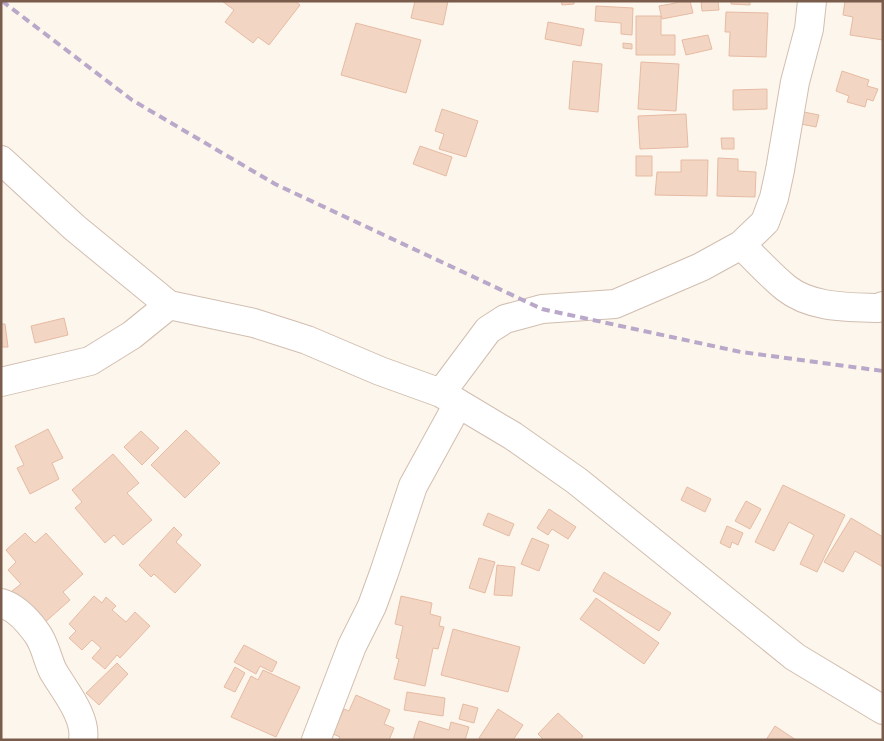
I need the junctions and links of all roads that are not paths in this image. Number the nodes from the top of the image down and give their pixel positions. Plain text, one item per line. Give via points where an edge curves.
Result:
1 (812, 1) edge
2 (1, 160) edge
3 (742, 245) junction
4 (169, 305) junction
5 (883, 306) edge
6 (1, 382) edge
7 (449, 399) junction
8 (1, 603) edge
9 (883, 710) edge
10 (83, 740) edge
11 (316, 740) edge

1 - 3 street via 809,30 795,82 774,198 765,222
2 - 4 street via 75,228
3 - 5 street via 786,288 801,297 844,307
3 - 7 street via 701,267 615,304 542,309 505,319 488,330
4 - 6 street via 132,336 90,360
4 - 7 street via 254,323 307,340
7 - 9 street via 513,436 577,481 795,657
7 - 11 street via 413,486 372,606 352,646
8 - 10 street via 16,610 38,633 53,670 83,724

